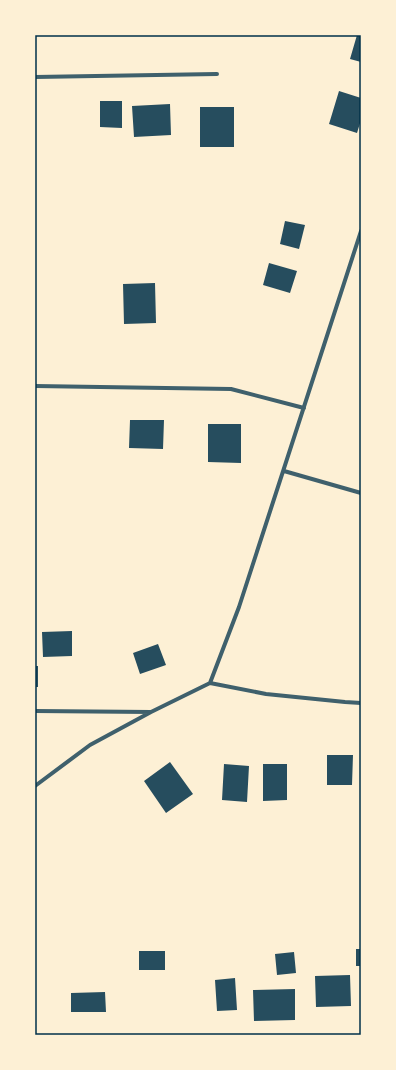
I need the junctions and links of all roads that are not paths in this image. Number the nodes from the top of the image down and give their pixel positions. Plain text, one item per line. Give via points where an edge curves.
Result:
1 (217, 74) dead end
2 (35, 77) edge
3 (361, 231) edge
4 (35, 386) edge
5 (304, 408) junction
6 (284, 471) junction
7 (361, 493) edge
8 (210, 683) junction
9 (361, 703) edge
10 (35, 711) edge
11 (152, 712) junction
12 (35, 786) edge

1 - 2 street
3 - 5 street
4 - 5 street via 231,389
5 - 6 street
6 - 7 street
6 - 8 street via 239,607
8 - 9 street via 266,694
8 - 11 street
10 - 11 street
11 - 12 street via 90,745

